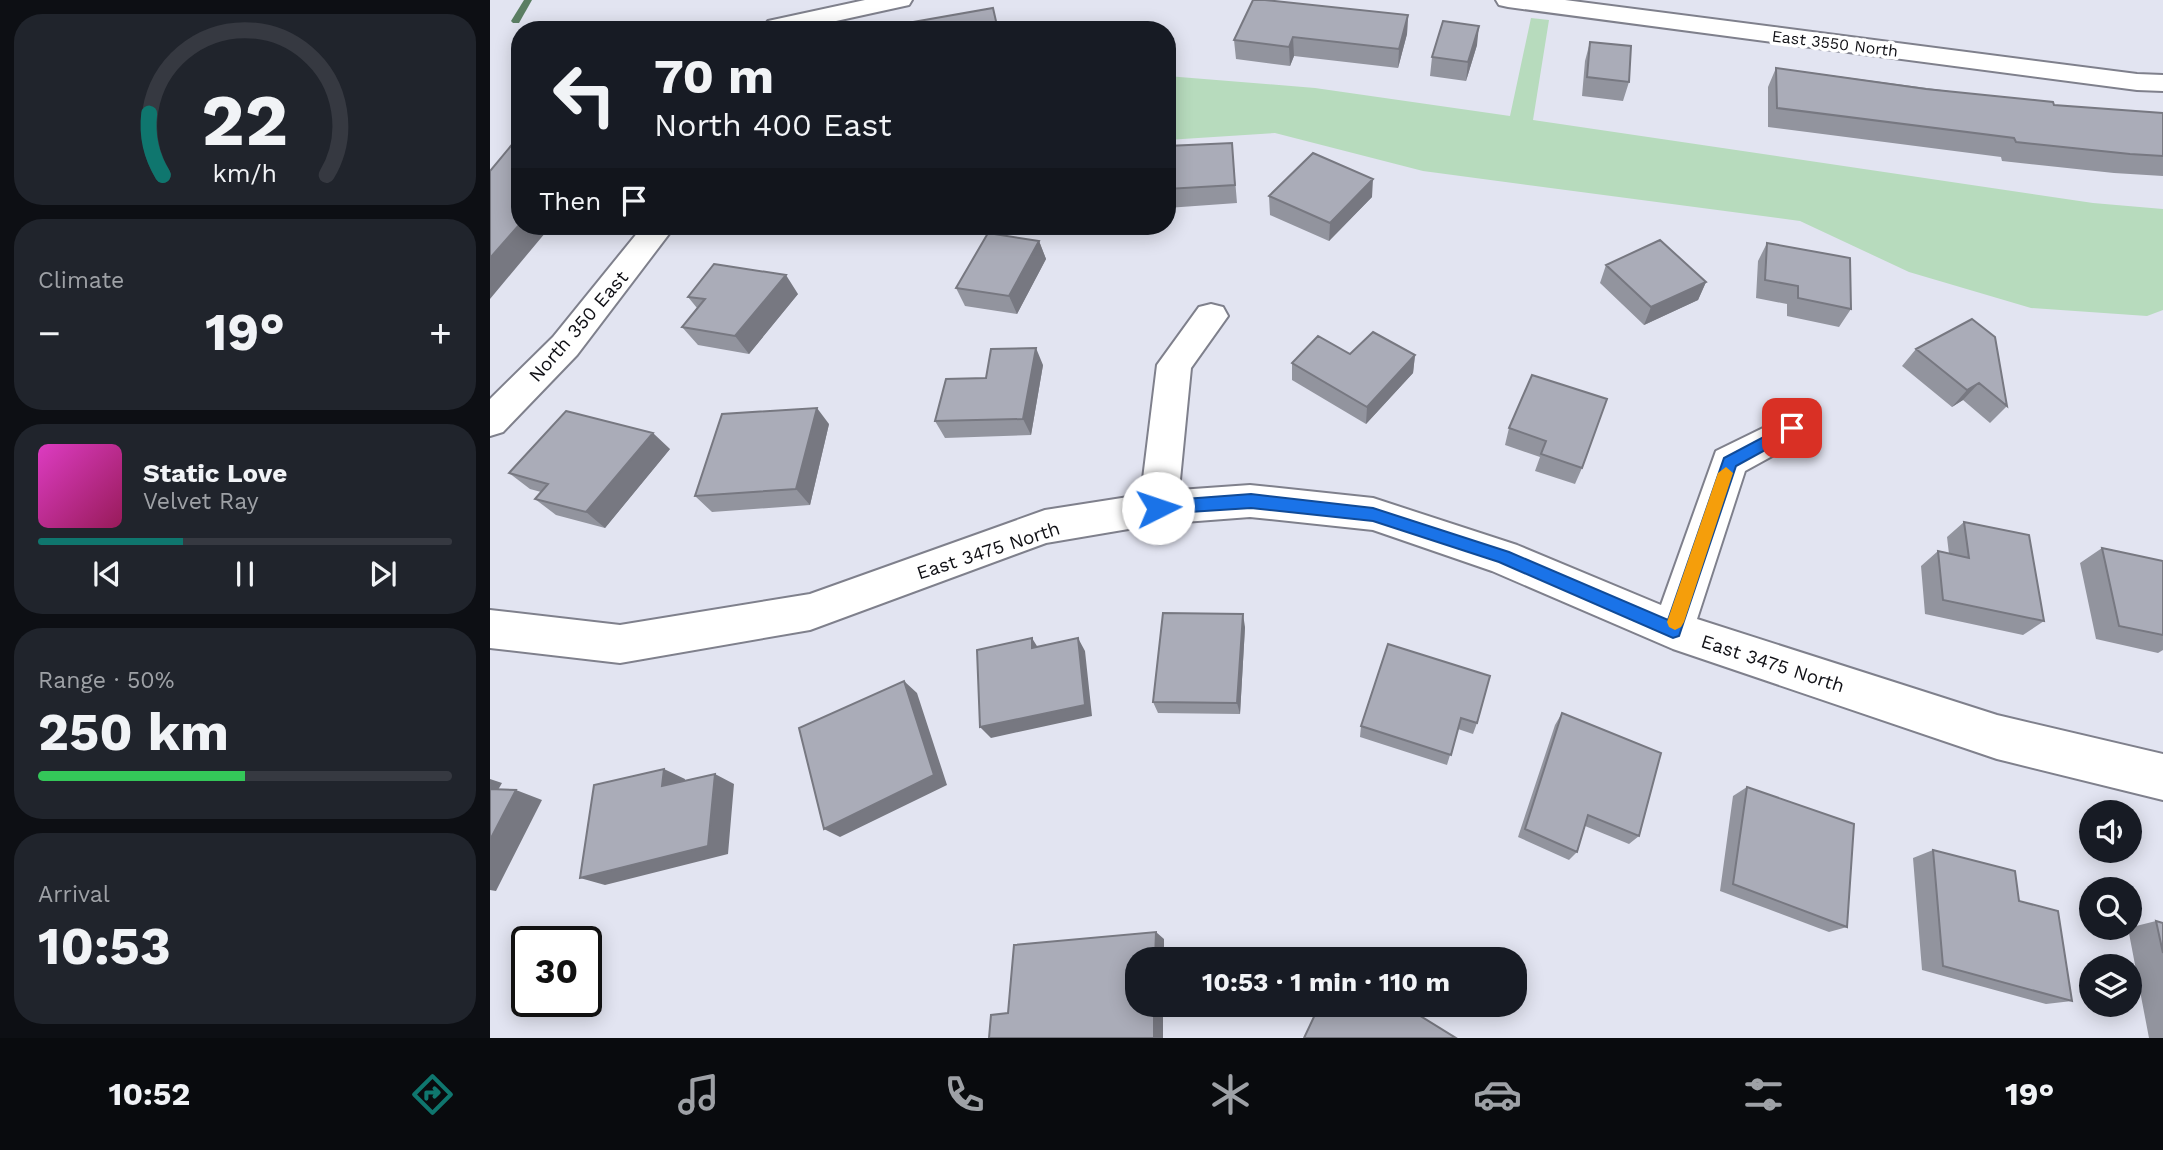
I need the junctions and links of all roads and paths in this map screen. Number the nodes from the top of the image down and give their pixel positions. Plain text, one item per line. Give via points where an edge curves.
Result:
1 (791, 0) edge
2 (900, 0) edge
3 (1508, 0) edge
4 (780, 21) edge
5 (807, 21) edge
6 (2163, 83) edge
7 (653, 235) edge
8 (1211, 316) dead end
9 (490, 422) edge
10 (1792, 428) dead end
11 (1158, 508) junction
12 (490, 629) edge
13 (1673, 630) junction
14 (2163, 777) edge

1 - 4 street
2 - 5 street
3 - 6 street, East 3550 North
7 - 9 street, North 350 East via 565,346
8 - 11 street via 1174,365
10 - 13 street via 1729,462
11 - 12 street, East 3475 North via 1045,527 810,612 620,644
11 - 13 street, East 3475 North via 1251,501 1373,514 1503,557
13 - 14 street, East 3475 North via 1997,737

